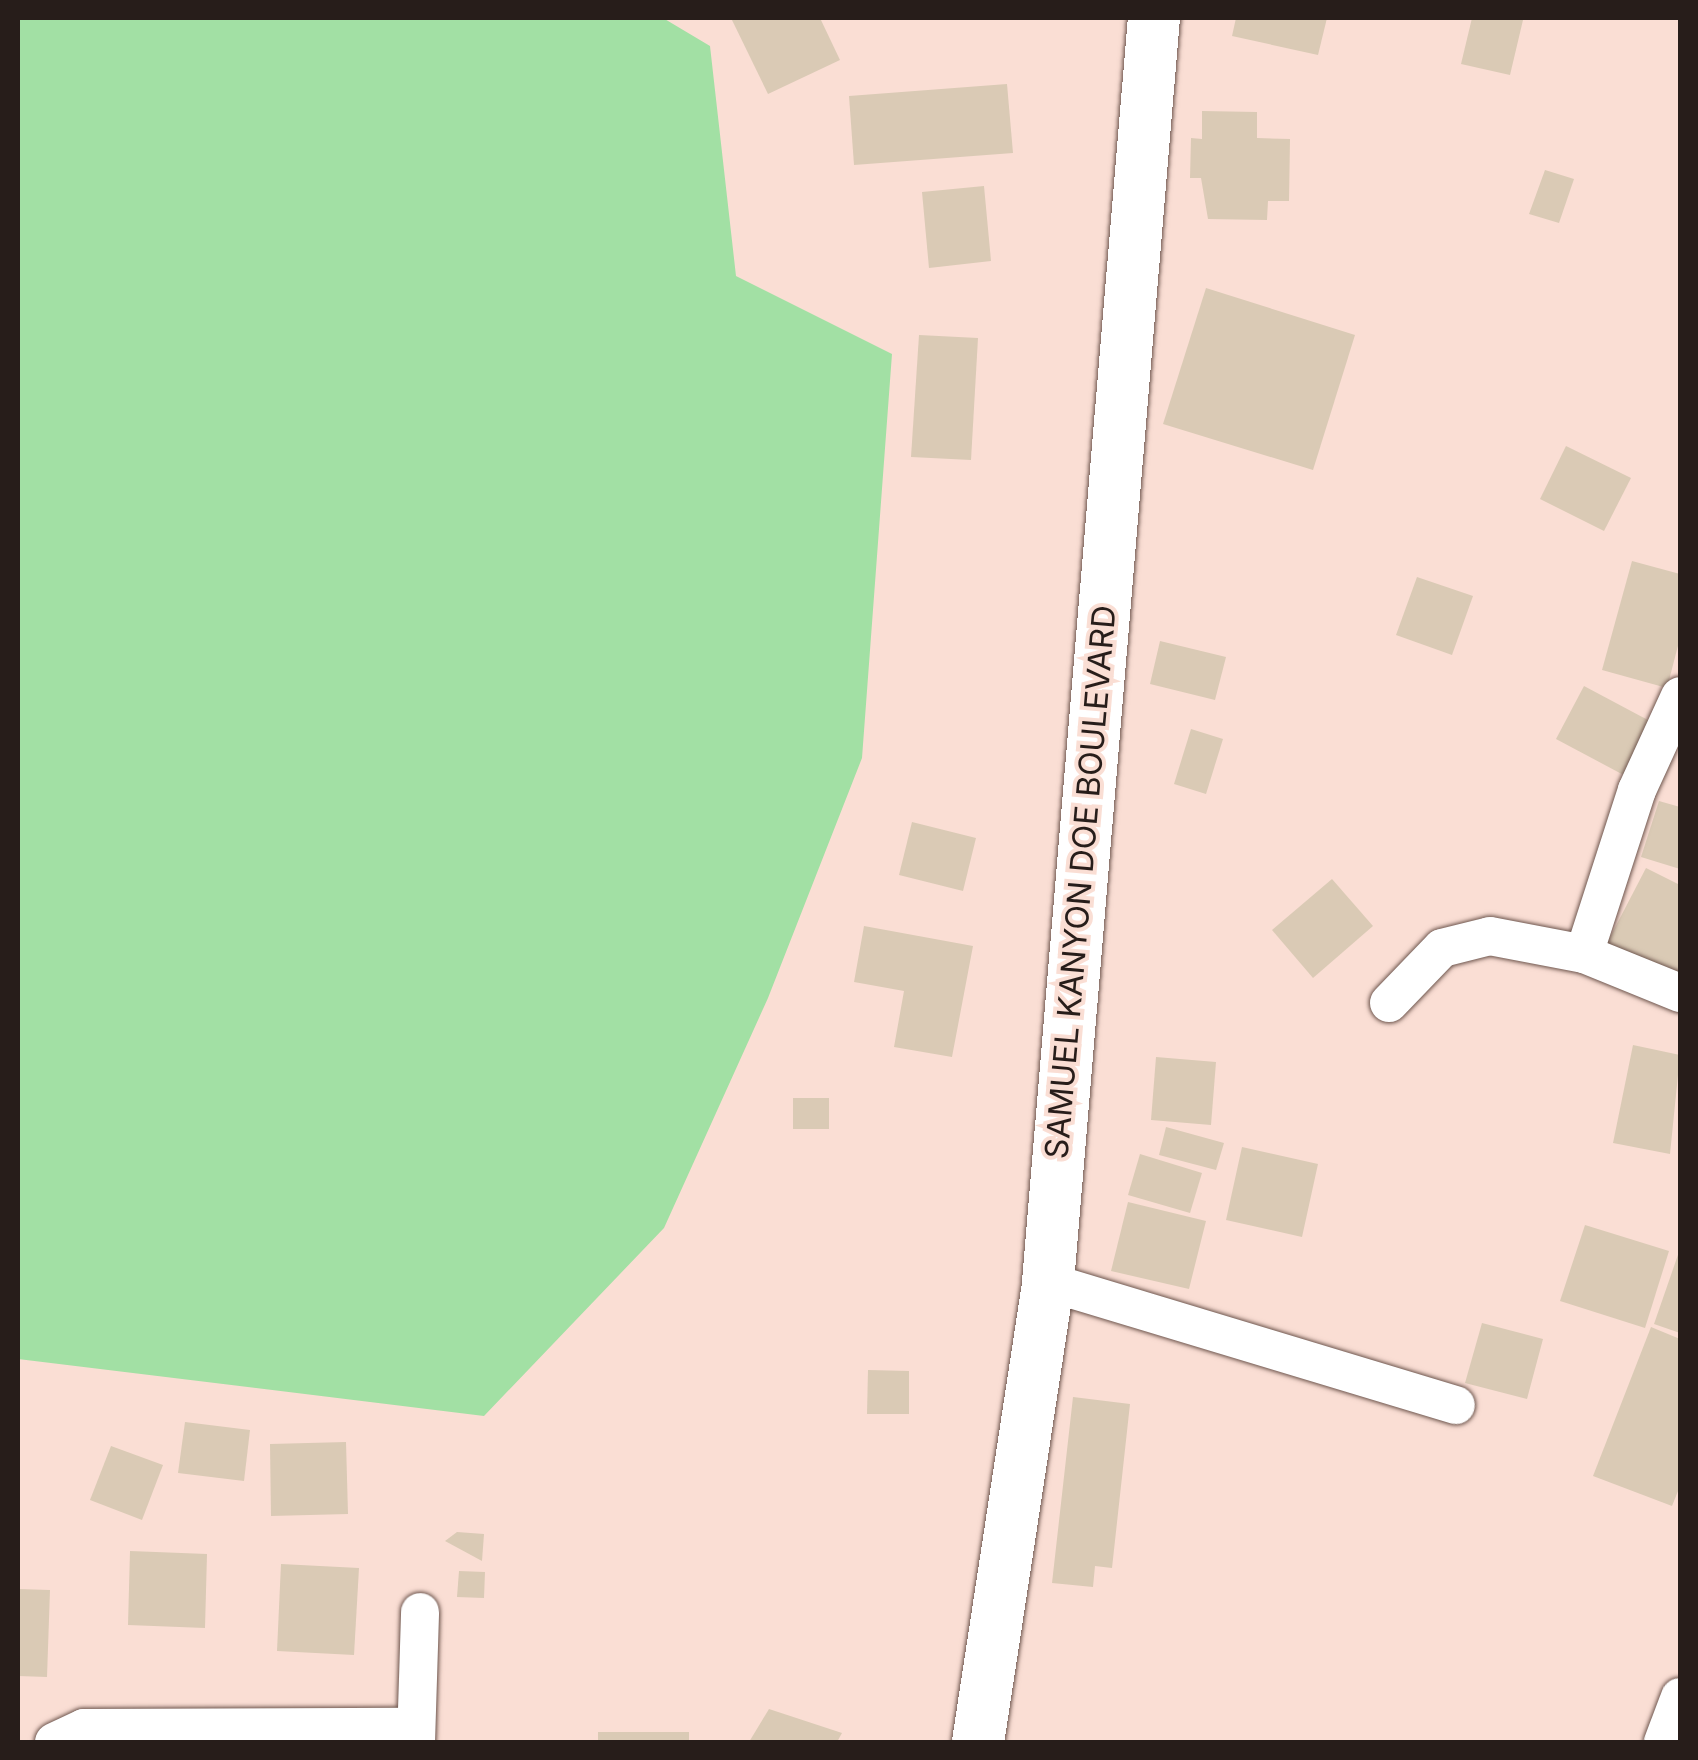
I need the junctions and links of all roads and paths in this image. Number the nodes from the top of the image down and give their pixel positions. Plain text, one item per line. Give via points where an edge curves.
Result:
1 (1154, 18) edge
2 (1680, 696) edge
3 (1584, 954) junction
4 (1680, 993) edge
5 (1389, 1003) dead end
6 (1048, 1282) junction
7 (1456, 1404) dead end
8 (420, 1612) dead end
9 (1680, 1698) edge
10 (416, 1735) edge
11 (54, 1742) edge
12 (978, 1742) edge
13 (1663, 1742) edge

1 - 6 street, SAMUEL KANYON DOE BOULEVARD
2 - 3 street via 1637,790
3 - 4 street
3 - 5 street via 1490,936 1442,948
6 - 7 street
6 - 12 street, SAMUEL KANYON DOE BOULEVARD
8 - 10 street
9 - 13 street
10 - 11 street via 84,1728

